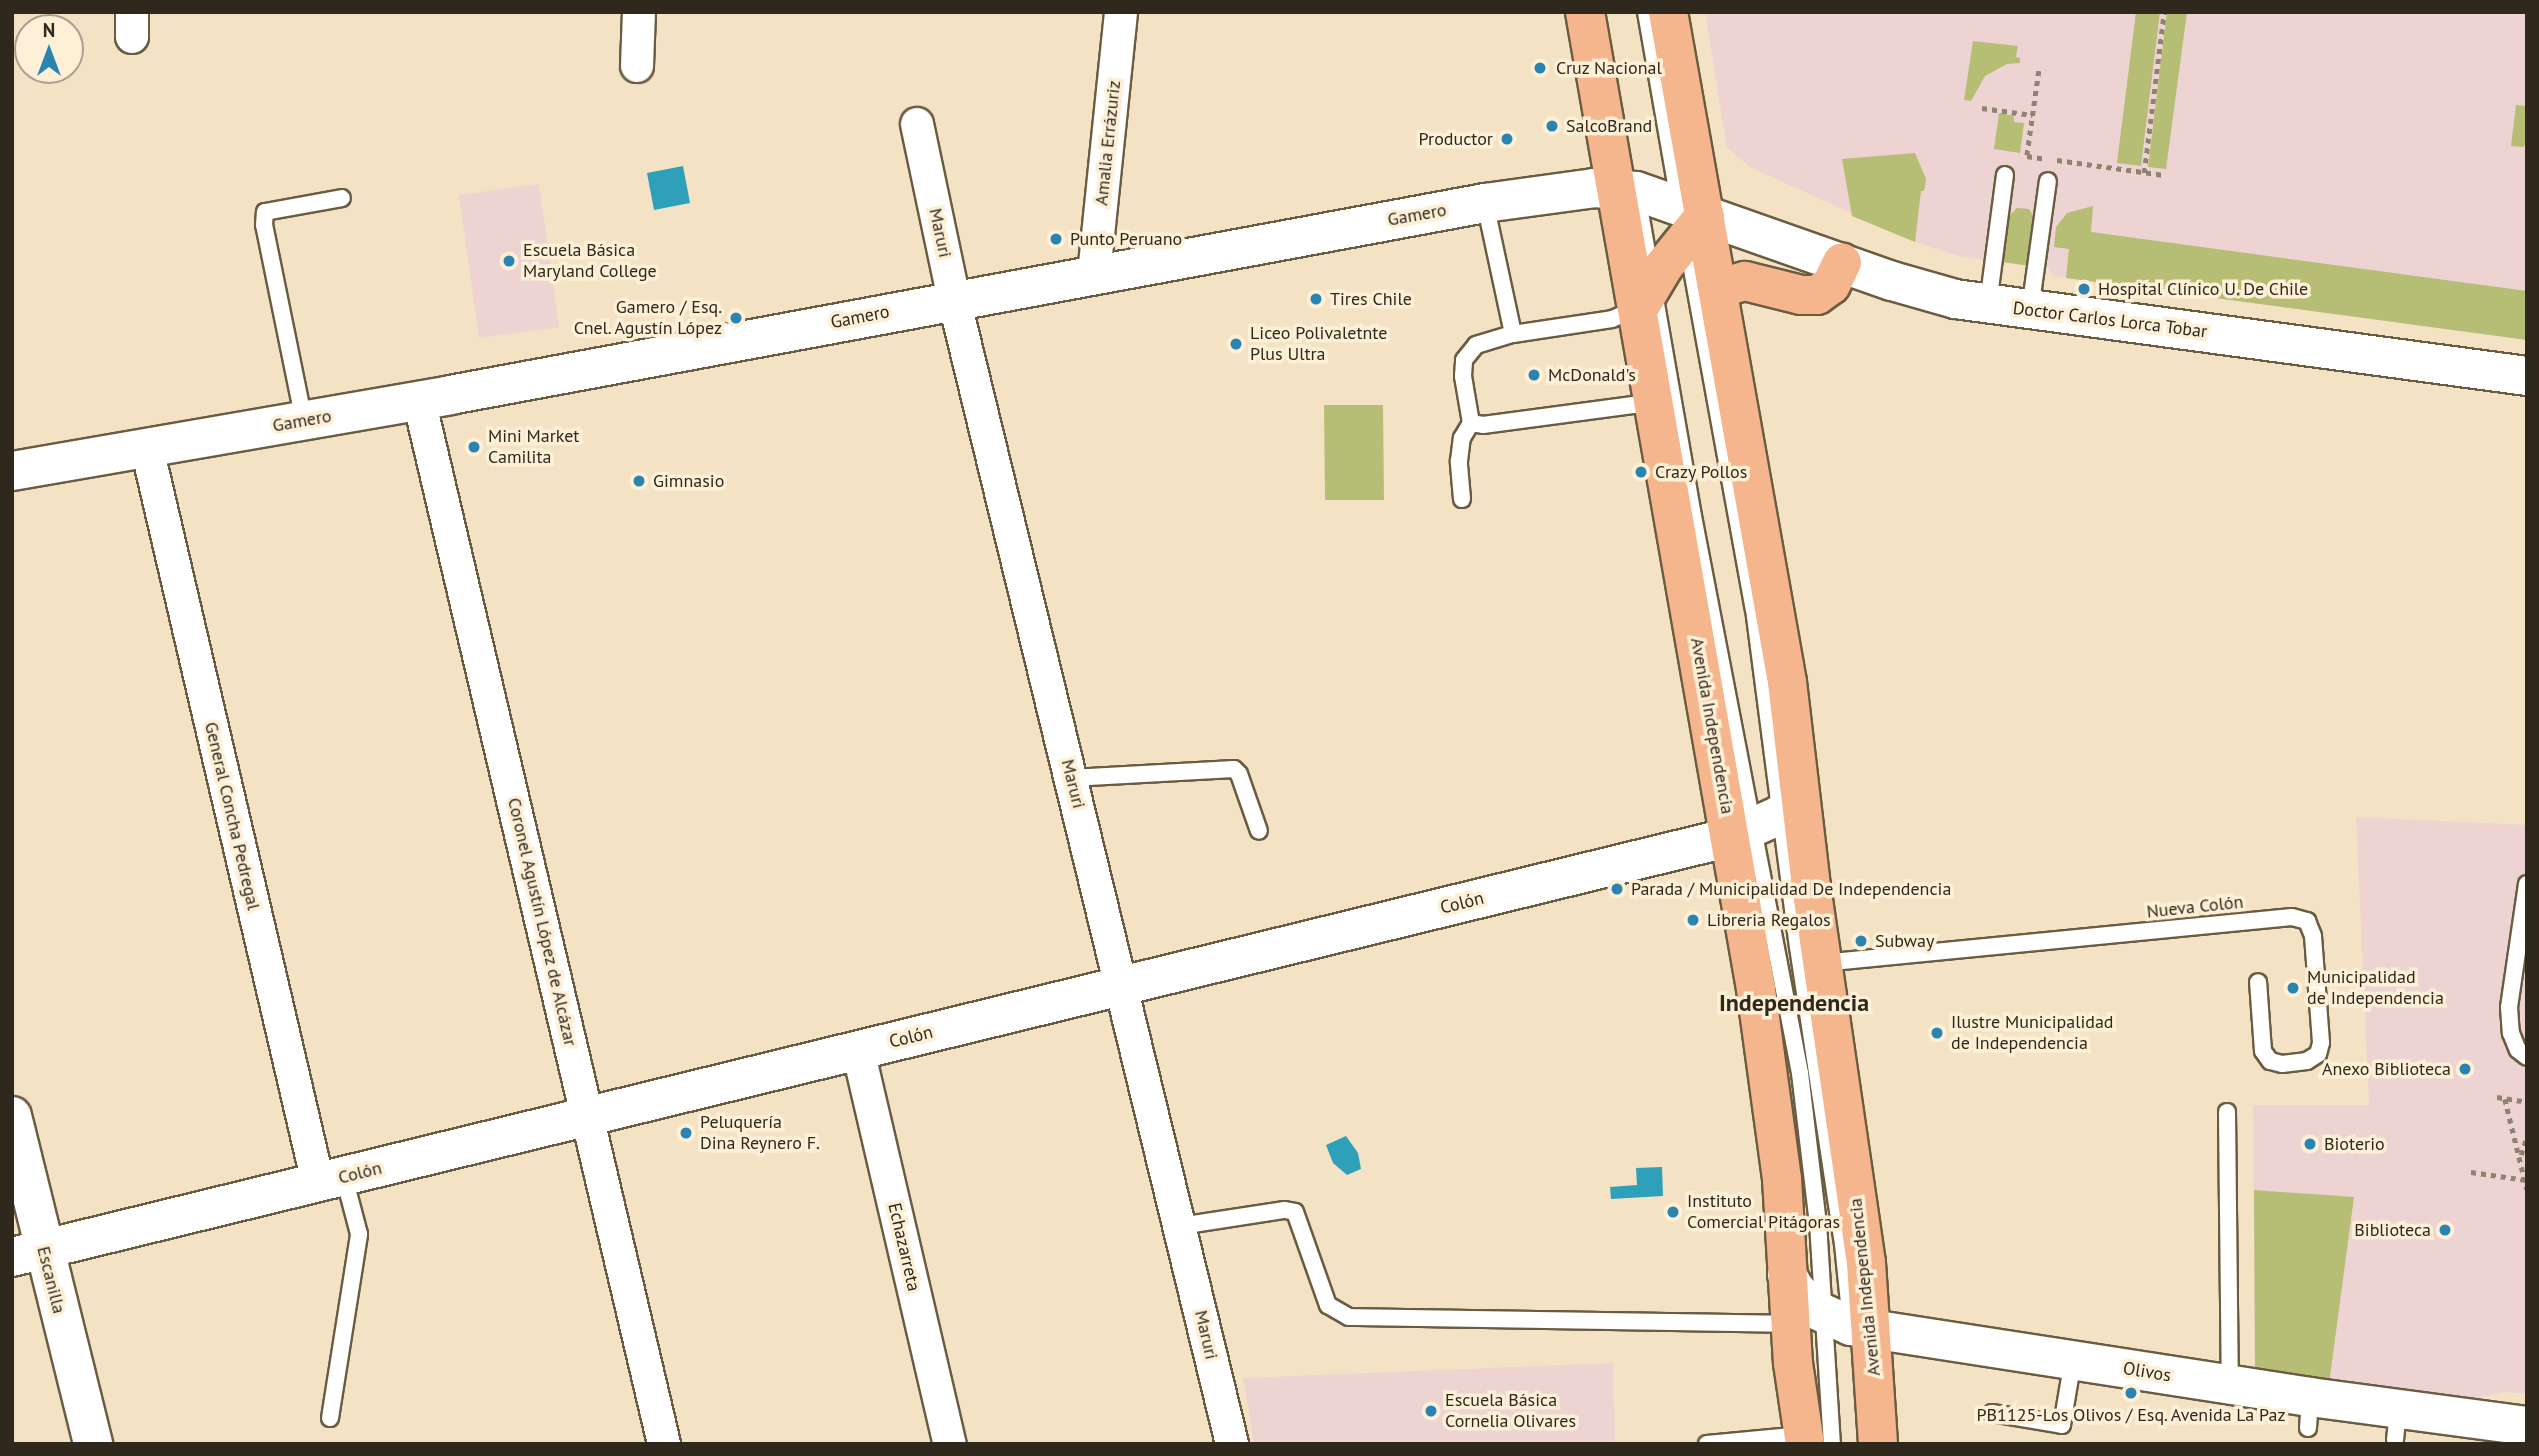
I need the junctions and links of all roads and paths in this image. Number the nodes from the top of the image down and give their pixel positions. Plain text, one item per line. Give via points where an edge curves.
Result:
1 (639, 12) edge
2 (1121, 12) edge
3 (1585, 12) edge
4 (1646, 12) edge
5 (1668, 12) edge
6 (2164, 12) edge
7 (637, 66) dead end
8 (2039, 71) dead end
9 (1982, 108) dead end
10 (2033, 115) junction
11 (917, 124) dead end
12 (2144, 173) junction
13 (2005, 176) dead end
14 (2164, 176) dead end
15 (2048, 181) dead end
16 (1629, 186) junction
17 (342, 198) dead end
18 (1485, 203) junction
19 (1690, 220) junction
20 (1842, 262) junction
21 (1094, 274) junction
22 (1718, 289) junction
23 (1646, 295) junction
24 (954, 299) junction
25 (1988, 304) junction
26 (2030, 310) junction
27 (1513, 334) junction
28 (2527, 376) edge
29 (418, 400) junction
30 (1655, 402) junction
31 (304, 421) junction
32 (1471, 423) junction
33 (146, 448) junction
34 (12, 471) edge
35 (1462, 499) dead end
36 (1071, 778) junction
37 (1765, 827) junction
38 (1259, 831) dead end
39 (2527, 884) edge
40 (1822, 963) junction
41 (2258, 982) dead end
42 (1122, 985) junction
43 (858, 1050) junction
44 (2527, 1057) edge
45 (2497, 1097) dead end
46 (2505, 1099) junction
47 (2527, 1102) edge
48 (2227, 1112) dead end
49 (12, 1116) edge
50 (588, 1116) junction
51 (2527, 1136) edge
52 (2520, 1161) junction
53 (2471, 1172) dead end
54 (331, 1180) junction
55 (2526, 1180) edge
56 (2527, 1189) edge
57 (1180, 1226) junction
58 (28, 1253) edge
59 (1838, 1328) junction
60 (2073, 1360) junction
61 (2231, 1385) junction
62 (1992, 1413) dead end
63 (330, 1418) dead end
64 (2527, 1426) edge
65 (1813, 1441) edge
66 (93, 1444) edge
67 (664, 1444) edge
68 (950, 1444) edge
69 (1232, 1444) edge
70 (1707, 1444) edge
71 (1878, 1444) edge

1 - 7 street
2 - 21 street, Amalia Errázuriz
3 - 16 main road, Avenida Independencia
4 - 19 lane
5 - 19 main road, Avenida Independencia
6 - 12 path
8 - 10 path
9 - 10 path
10 - 12 path via 2027,156
11 - 24 street, Maruri
12 - 14 path
13 - 25 lane
15 - 26 lane
16 - 18 street, Gamero
16 - 19 street, Gamero
16 - 23 main road, Avenida Independencia
17 - 31 lane via 265,212
18 - 21 street, Gamero
18 - 27 lane
19 - 20 street, Doctor Carlos Lorca Tobar
19 - 22 main road, Avenida Independencia
19 - 23 main road
19 - 37 lane via 1754,609
20 - 22 main road via 1831,285 1817,295 1745,281
20 - 25 street, Doctor Carlos Lorca Tobar via 1923,291
21 - 24 street, Gamero
22 - 37 main road, Avenida Independencia via 1777,613
23 - 27 lane via 1612,319
23 - 30 main road, Avenida Independencia
23 - 37 lane
24 - 29 street, Gamero
24 - 36 street, Maruri
25 - 26 street, Doctor Carlos Lorca Tobar
26 - 28 street, Doctor Carlos Lorca Tobar
27 - 32 lane via 1476,345 1464,360
29 - 31 street, Gamero
29 - 50 street, Coronel Agustín López de Alcázar
30 - 32 lane
30 - 37 main road, Avenida Independencia
31 - 33 street, Gamero
32 - 35 lane via 1462,438 1458,461
33 - 34 street, Gamero
33 - 54 street, General Concha Pedregal
36 - 38 lane via 1234,769
36 - 42 street, Maruri
37 - 40 main road, Avenida Independencia
37 - 42 street, Colón
37 - 59 lane via 1816,1210
37 - 59 lane via 1836,1192
37 - 59 main road, Avenida Independencia via 1775,1121 1787,1275
39 - 44 lane via 2509,1007 2511,1033 2518,1050
40 - 41 lane, Nueva Colón via 2292,917 2307,921 2313,936 2318,1054 2307,1061 2270,1061 2263,1051
40 - 59 main road, Avenida Independencia via 1866,1263
42 - 43 street, Colón
42 - 57 street, Maruri
43 - 50 street, Colón
43 - 68 street, Echazarreta
45 - 46 path
46 - 47 path
46 - 52 path
48 - 61 lane
49 - 58 street, Escanilla
50 - 54 street, Colón
50 - 67 street, Coronel Agustín López de Alcázar
51 - 52 path
52 - 55 path
53 - 55 path
54 - 58 street, Colón
54 - 63 lane via 359,1234
55 - 56 path
57 - 59 lane via 1295,1212 1328,1305 1349,1317
57 - 69 street, Maruri
58 - 66 street, Escanilla
59 - 60 street, Olivos
59 - 65 main road, Avenida Independencia
59 - 71 main road, Avenida Independencia
60 - 61 street, Olivos
60 - 62 lane via 2062,1424
61 - 64 street, Olivos via 2309,1413 2396,1425
65 - 70 lane

